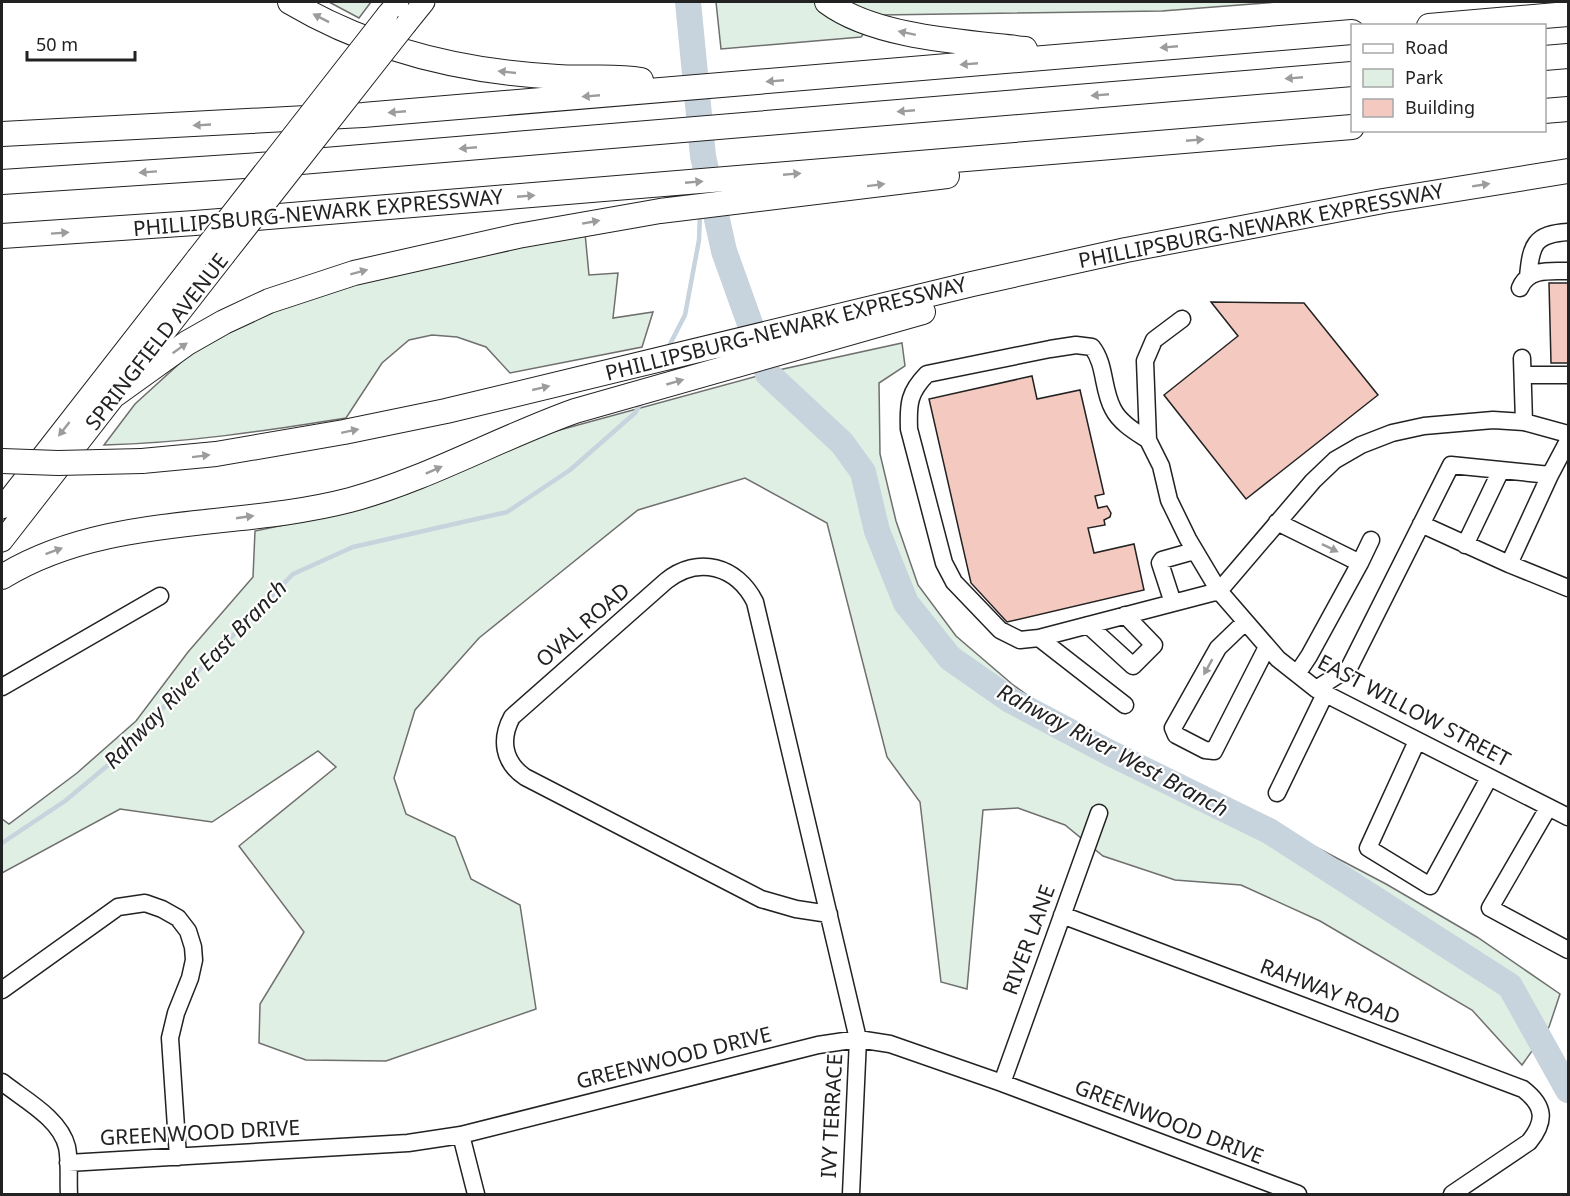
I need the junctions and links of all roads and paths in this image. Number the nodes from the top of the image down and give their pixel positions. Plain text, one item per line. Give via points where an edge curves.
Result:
1 (291, 2) edge
2 (424, 2) edge
3 (826, 2) edge
4 (396, 10) edge
5 (1569, 14) edge
6 (1452, 24) edge
7 (1351, 32) edge
8 (1069, 55) junction
9 (1569, 56) edge
10 (1546, 58) edge
11 (1351, 74) edge
12 (649, 86) junction
13 (1569, 109) edge
14 (1546, 111) edge
15 (1351, 127) edge
16 (2, 134) edge
17 (1569, 171) edge
18 (2, 181) edge
19 (734, 190) junction
20 (1569, 232) edge
21 (2, 236) edge
22 (1569, 271) edge
23 (1182, 319) dead end
24 (772, 343) junction
25 (1522, 358) dead end
26 (1523, 375) junction
27 (1569, 375) edge
28 (116, 394) junction
29 (1524, 423) junction
30 (1569, 434) edge
31 (1148, 440) junction
32 (1569, 441) edge
33 (2, 461) edge
34 (1501, 470) junction
35 (1550, 475) junction
36 (2, 508) edge
37 (1277, 522) junction
38 (1421, 524) junction
39 (2, 540) edge
40 (1371, 540) dead end
41 (1465, 545) junction
42 (1194, 551) junction
43 (1360, 563) junction
44 (1509, 564) junction
45 (2, 577) edge
46 (1569, 588) edge
47 (1219, 591) junction
48 (160, 596) dead end
49 (1173, 603) junction
50 (1125, 615) junction
51 (1245, 622) junction
52 (1088, 625) junction
53 (1039, 638) junction
54 (1267, 647) junction
55 (1297, 674) junction
56 (2, 687) edge
57 (1321, 691) junction
58 (1125, 705) dead end
59 (1417, 741) junction
60 (1489, 777) junction
61 (1276, 793) dead end
62 (1548, 808) junction
63 (1099, 813) dead end
64 (1569, 817) edge
65 (829, 914) junction
66 (1062, 915) junction
67 (1567, 945) edge
68 (2, 990) edge
69 (858, 1039) junction
70 (2, 1082) edge
71 (1002, 1083) junction
72 (460, 1135) junction
73 (178, 1157) junction
74 (68, 1163) junction
75 (69, 1194) edge
76 (476, 1194) edge
77 (851, 1194) edge
78 (1298, 1194) edge
79 (1452, 1194) edge

12 -> 1 highway via 632,78 547,76 423,57 352,33
2 - 4 main road, SPRINGFIELD AVENUE
8 -> 3 highway via 912,34 869,23
4 - 28 main road, SPRINGFIELD AVENUE, bridge via 224,256
4 -> 36 main road, SPRINGFIELD AVENUE, bridge
5 - 6 highway
7 -> 8 highway
8 -> 12 highway via 686,88
9 - 10 highway
11 -> 18 highway via 289,163
12 -> 16 highway via 363,115
13 - 14 highway
19 -> 15 highway via 1017,168 1148,144
24 -> 17 highway, PHILLIPSBURG-NEWARK EXPRESSWAY via 923,312 1075,261 1331,210
21 -> 19 highway, PHILLIPSBURG-NEWARK EXPRESSWAY via 655,185
28 -> 19 highway via 205,332 261,305 322,283 448,250 660,211
20 - 22 street via 1541,238 1531,252 1524,282 1540,272
23 - 31 street via 1154,340 1145,361
33 -> 24 highway, PHILLIPSBURG-NEWARK EXPRESSWAY, bridge via 142,461 216,454 446,411 635,365
45 -> 24 highway via 41,556 103,537 350,500 402,483 550,420
25 - 26 street
26 - 27 street
26 - 29 street
28 - 39 main road, SPRINGFIELD AVENUE
29 - 30 street
29 - 37 street via 1493,420 1424,426 1361,445 1335,460
31 - 42 street, EAST WILLOW STREET via 1161,466 1169,500
31 - 53 street via 1113,411 1099,357 1092,347 1050,349 927,374 915,387 908,409 909,429 944,563 954,582 1000,630 1020,640
32 - 35 street
34 - 35 street
34 - 38 street via 1451,465
34 - 41 street
35 - 44 street
37 -> 43 street
37 - 47 street
38 - 41 street
38 - 57 street via 1349,668
40 - 43 street
41 - 44 street
42 - 47 street, EAST WILLOW STREET
42 - 49 street via 1160,563
43 - 55 street
44 - 46 street
47 - 49 street
47 - 51 street, EAST WILLOW STREET
48 - 56 street
49 - 50 street
50 - 52 street
50 - 52 street via 1154,645 1133,666
51 - 54 street, EAST WILLOW STREET
51 -> 54 street via 1218,648 1173,728 1176,735 1214,751
52 - 53 street
53 - 58 street
54 - 55 street, EAST WILLOW STREET
55 - 57 street, EAST WILLOW STREET
57 - 59 street, EAST WILLOW STREET
57 - 61 street
59 - 60 street, EAST WILLOW STREET
59 - 60 street via 1368,848 1430,886
60 - 62 street, EAST WILLOW STREET
62 - 64 street, EAST WILLOW STREET
62 - 67 street via 1490,908
63 - 66 street, RIVER LANE
65 - 65 street, OVAL ROAD via 761,899 525,777 511,765 506,753 505,735 512,717 672,576 702,567 733,575 750,591 755,602
65 - 69 street, OVAL ROAD
66 - 71 street, RIVER LANE
66 - 79 street, RAHWAY ROAD via 1523,1089 1539,1109 1541,1121 1537,1132 1529,1142
68 - 73 street via 118,907 145,903 178,918 188,931 194,960 170,1038
69 - 71 street, GREENWOOD DRIVE via 890,1044
69 - 72 street, GREENWOOD DRIVE via 818,1045
69 - 77 street, IVY TERRACE
70 - 74 street via 58,1129 67,1147
71 - 78 street, GREENWOOD DRIVE
72 - 73 street, GREENWOOD DRIVE via 408,1143
72 - 76 street
73 - 74 street, GREENWOOD DRIVE
74 - 75 street

